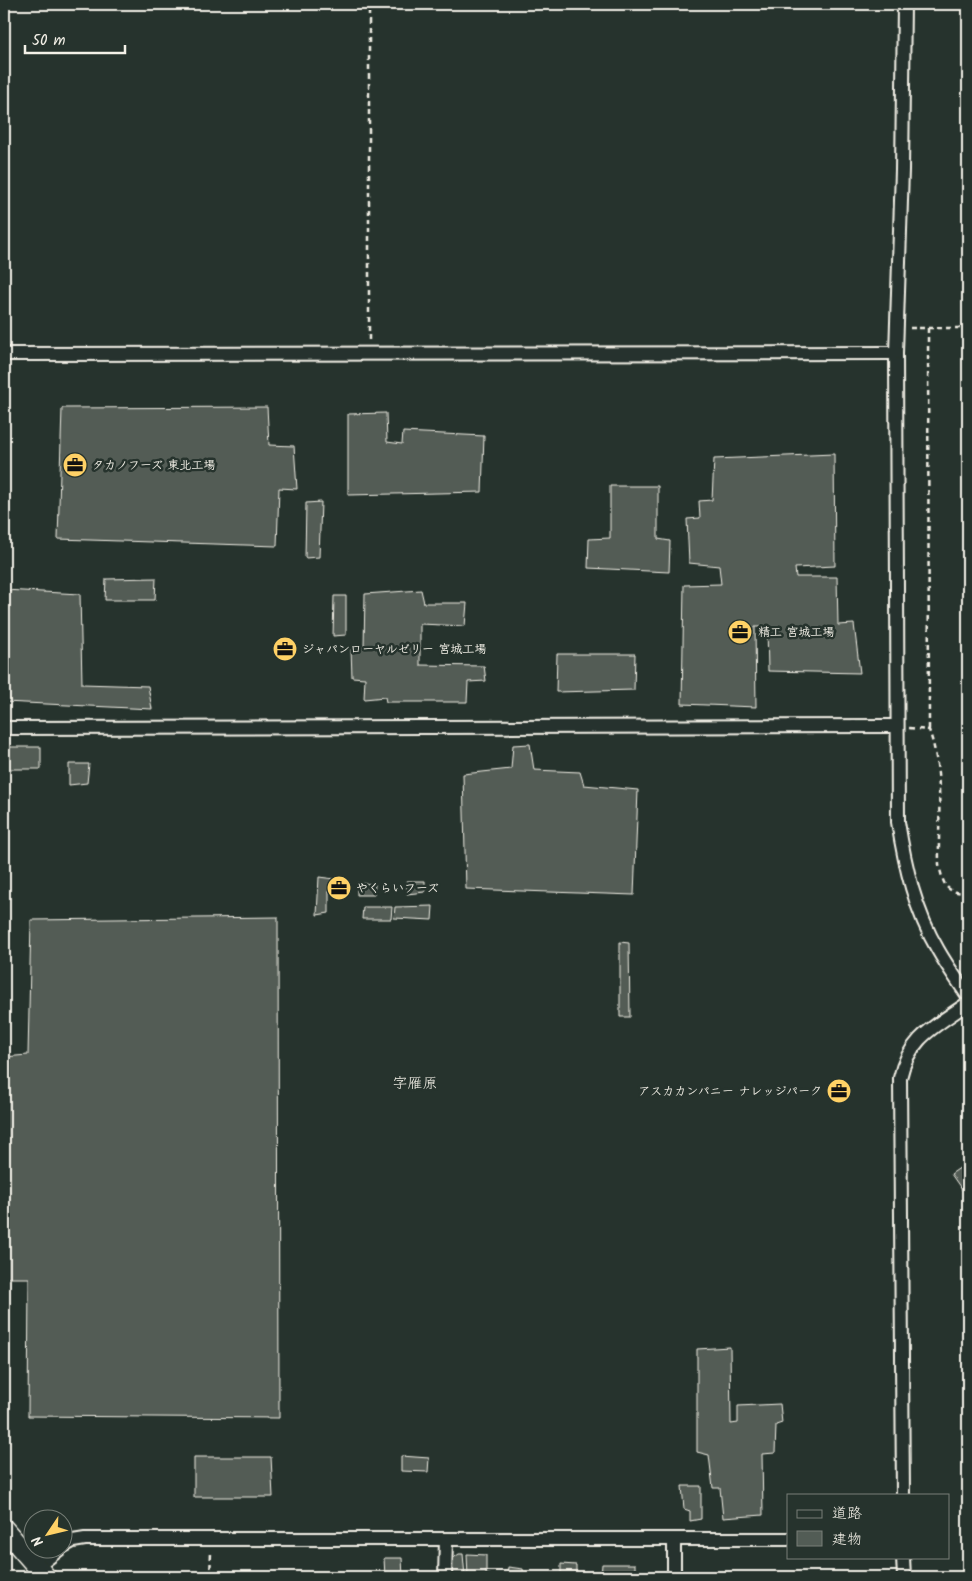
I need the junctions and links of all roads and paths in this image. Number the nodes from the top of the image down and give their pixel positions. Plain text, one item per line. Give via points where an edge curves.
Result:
1 (369, 4) edge
2 (904, 4) edge
3 (911, 328) dead end
4 (928, 328) junction
5 (968, 328) edge
6 (896, 353) junction
7 (4, 354) edge
8 (368, 354) junction
9 (897, 726) junction
10 (4, 728) edge
11 (914, 729) dead end
12 (929, 730) junction
13 (968, 893) edge
14 (968, 996) edge
15 (968, 1003) edge
16 (903, 1494) edge
17 (4, 1529) edge
18 (446, 1539) junction
19 (674, 1539) junction
20 (787, 1539) edge
21 (211, 1540) junction
22 (72, 1542) edge
23 (54, 1558) edge
24 (904, 1558) edge
25 (42, 1572) edge
26 (210, 1577) edge
27 (446, 1577) edge
28 (674, 1577) edge
29 (904, 1577) edge

1 - 8 path
2 - 6 street
3 - 4 path
4 - 5 path
4 - 12 path
6 - 8 street
6 - 9 street
7 - 8 street
9 - 10 street
9 - 14 street via 898,822 905,866 938,950
11 - 12 path
12 - 13 path via 938,766 939,865 948,889 954,893
15 - 16 street via 919,1038 910,1050 900,1078
17 - 25 highway
18 - 19 street
18 - 21 street
18 - 27 street
19 - 20 street
19 - 28 street
21 - 22 street
21 - 26 path
23 - 25 street
24 - 29 street

